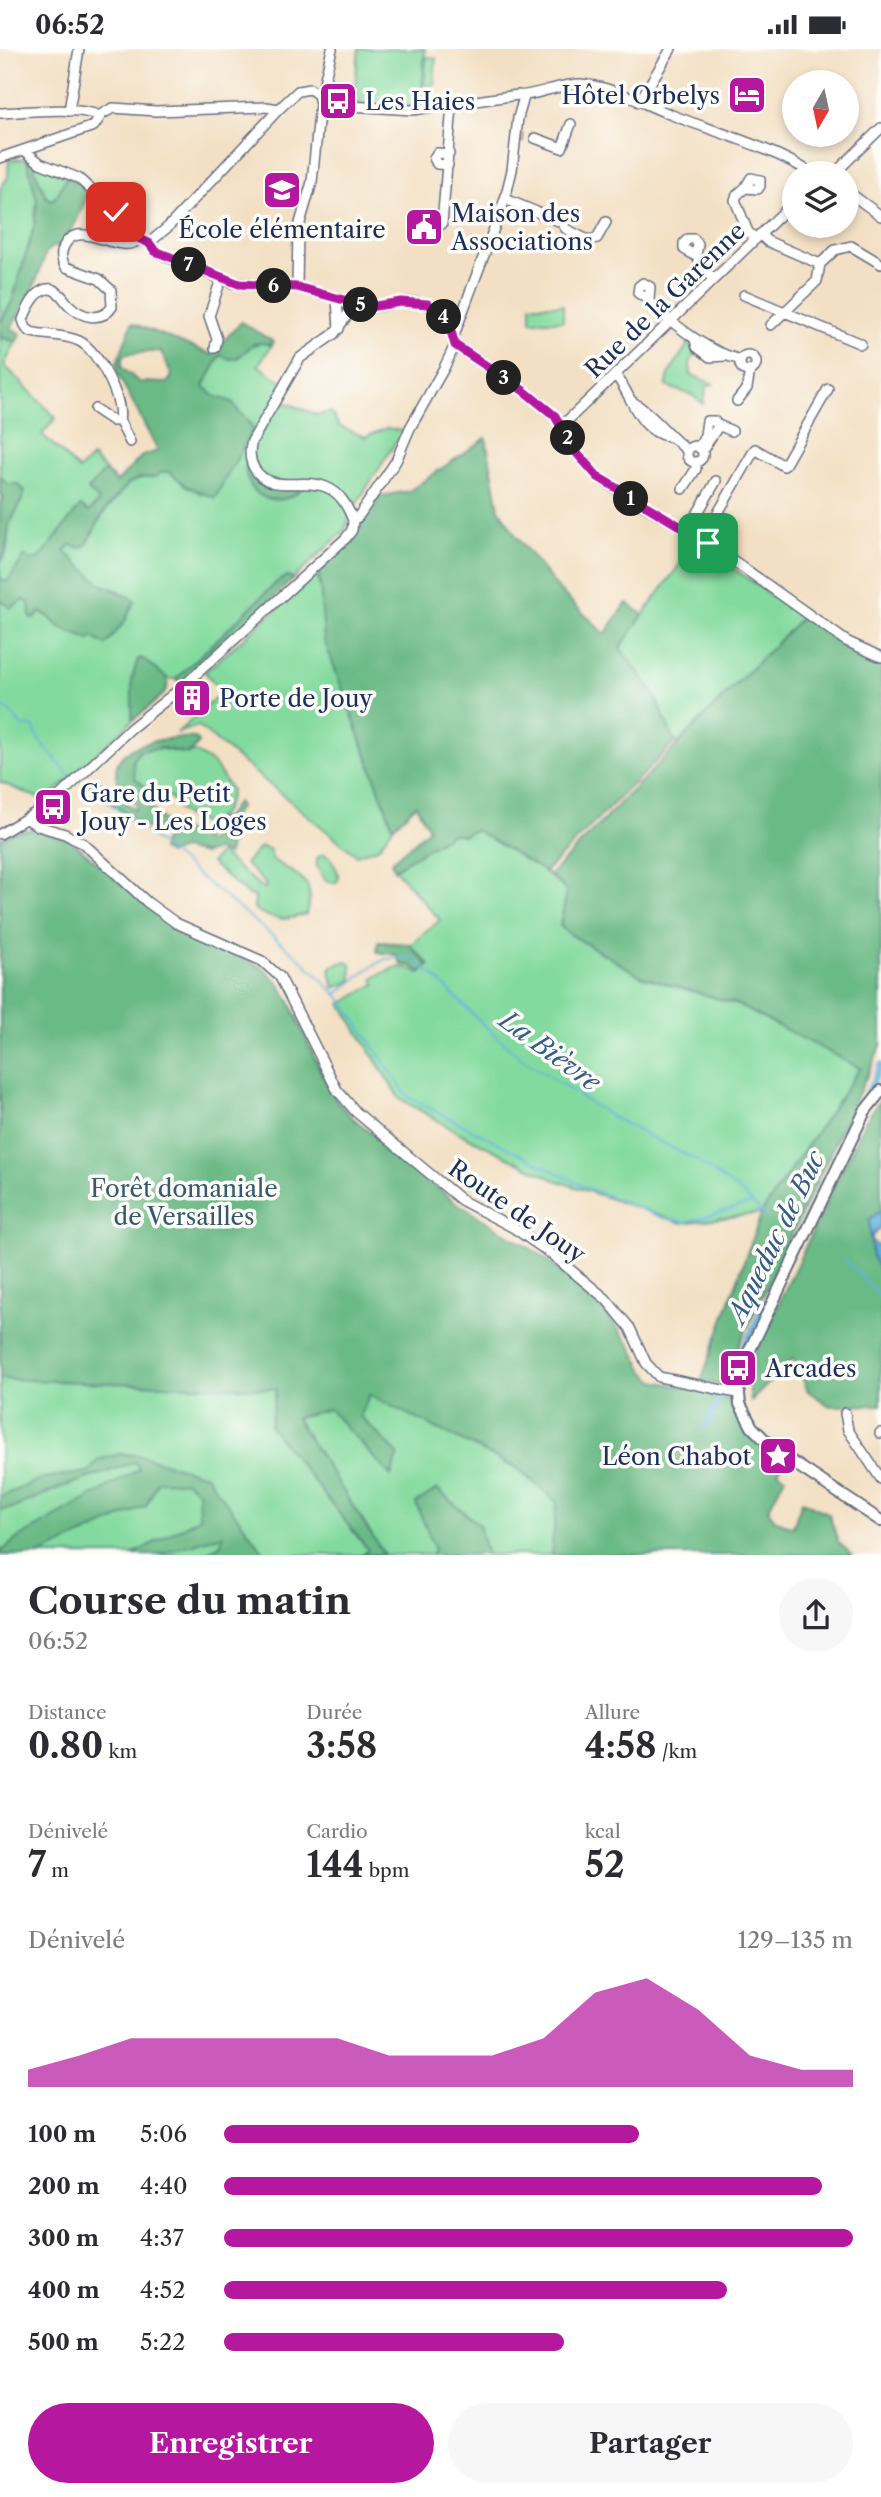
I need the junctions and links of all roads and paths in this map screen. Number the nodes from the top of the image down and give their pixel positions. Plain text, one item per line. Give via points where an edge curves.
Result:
1 (79, 49) edge
2 (332, 49) edge
3 (671, 49) edge
4 (524, 97) junction
5 (319, 100) junction
6 (639, 103) junction
7 (452, 106) junction
8 (279, 110) junction
9 (69, 111) junction
10 (0, 113) edge
11 (99, 116) junction
12 (571, 124) dead end
13 (881, 128) edge
14 (535, 138) tunnel mouth
15 (24, 150) junction
16 (449, 154) junction
17 (0, 158) edge
18 (790, 161) edge
19 (847, 161) edge
20 (448, 165) junction
21 (745, 188) dead end
22 (505, 199) junction
23 (859, 200) edge
24 (782, 214) edge
25 (881, 216) edge
26 (606, 222) dead end
27 (442, 224) dead end
28 (758, 237) junction
29 (144, 241) junction
30 (696, 256) junction
31 (820, 264) junction
32 (881, 264) edge
33 (713, 280) junction
34 (219, 282) junction
35 (297, 287) junction
36 (744, 295) dead end
37 (337, 299) junction
38 (649, 300) dead end
39 (361, 305) junction
40 (785, 312) junction
41 (671, 320) junction
42 (771, 325) dead end
43 (338, 329) junction
44 (454, 342) junction
45 (861, 344) dead end
46 (215, 348) dead end
47 (615, 374) junction
48 (828, 389) dead end
49 (737, 401) dead end
50 (95, 409) dead end
51 (119, 420) junction
52 (561, 423) junction
53 (732, 431) dead end
54 (130, 442) dead end
55 (701, 450) junction
56 (688, 451) junction
57 (696, 462) junction
58 (716, 481) dead end
59 (683, 489) dead end
60 (353, 520) junction
61 (688, 530) junction
62 (703, 539) junction
63 (881, 657) edge
64 (27, 819) junction
65 (0, 834) edge
66 (881, 1091) edge
67 (737, 1393) junction
68 (845, 1413) dead end
69 (881, 1479) edge
70 (881, 1521) edge

1 - 9 street
2 - 5 street
3 - 6 street
4 - 6 street via 580,84
4 - 7 street
4 - 22 street
5 - 7 street via 412,110
5 - 8 street via 310,89 302,89
5 - 35 street via 312,182 298,230
6 - 18 street
7 - 16 street
8 - 11 street via 118,108
8 - 29 street via 168,227
9 - 10 street
9 - 11 street
11 - 15 street via 94,126
12 - 14 street via 562,148
13 - 19 street
15 - 17 street
15 - 29 street via 40,163 78,178
16 - 20 street
16 - 20 street via 437,153 434,158 437,164
20 - 27 street
21 - 28 street via 737,195 736,205 748,232
22 - 26 street via 561,222 588,240 597,238
22 - 44 street
23 - 25 street
24 - 28 street, Rue de la Garenne
28 - 31 street
28 - 33 street, Rue de la Garenne
29 - 34 street
29 - 51 street via 125,244 74,236 61,255 66,267 99,279 111,290 113,307 96,317 78,312 58,292 43,290 23,320 31,332 77,339 92,350 107,375 121,412
30 - 30 street via 698,244 691,237 681,247
30 - 33 street
31 - 32 street via 835,250 851,246
31 - 40 street via 817,281
33 - 41 street, Rue de la Garenne
34 - 35 street
34 - 46 street via 209,316 217,339
35 - 37 street
36 - 40 street
37 - 39 street
37 - 43 street
38 - 41 street
39 - 43 street via 352,308
39 - 44 street via 428,304 444,316
40 - 42 street
40 - 45 street
41 - 47 street, Rue de la Garenne
41 - 49 street via 710,357 753,358 747,388
43 - 60 street via 300,358 249,454 257,473 269,481 316,484 333,491
44 - 52 street
44 - 60 street via 396,461
47 - 52 street, Rue de la Garenne
47 - 56 street via 640,420
48 - 62 street via 784,466 755,449
50 - 51 street
51 - 54 street
52 - 61 street via 574,450 598,477
53 - 55 street via 718,425
55 - 56 street
55 - 57 street via 702,458
56 - 57 street via 688,458
57 - 59 street
58 - 61 street
60 - 64 street via 346,538 315,568 53,802
61 - 62 street
62 - 63 street via 846,641
64 - 65 street
64 - 67 street, Route de Jouy via 84,844 176,923 262,961 279,977 337,1090 356,1112 461,1200 514,1228 606,1299 630,1328 646,1363 659,1377
66 - 67 main road via 870,1105 744,1362
67 - 70 main road via 752,1427 776,1451
68 - 69 street via 848,1430

